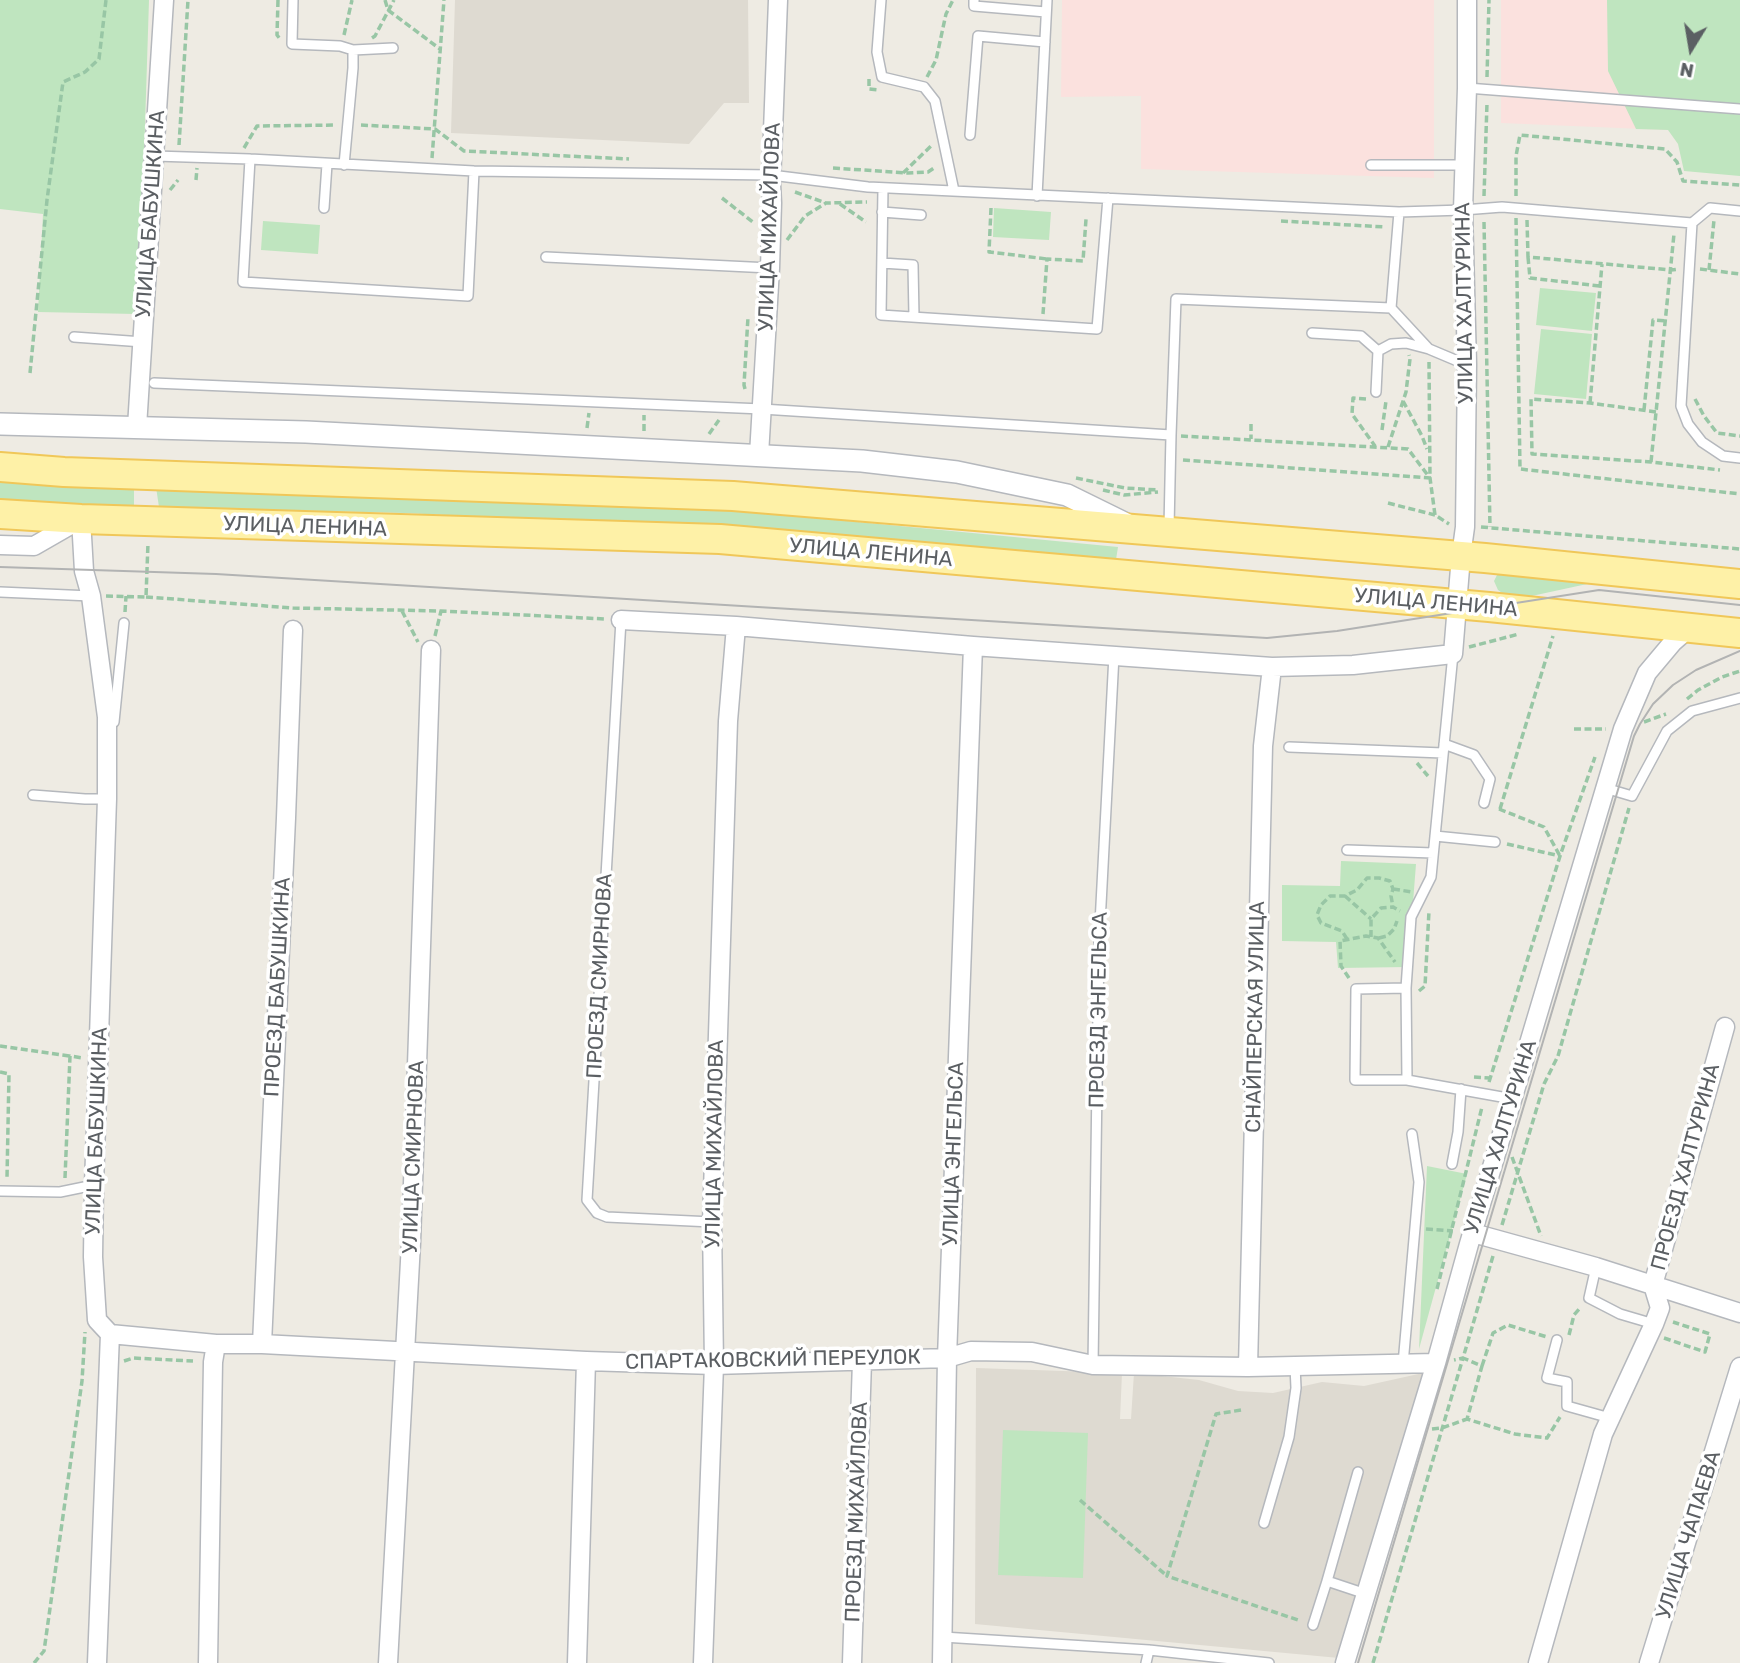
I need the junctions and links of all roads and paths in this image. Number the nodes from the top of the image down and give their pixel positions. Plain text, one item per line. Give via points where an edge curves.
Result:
1 (106, 0) edge
2 (164, 0) edge
3 (278, 0) edge
4 (293, 0) edge
5 (352, 0) edge
6 (385, 0) edge
7 (394, 0) edge
8 (444, 0) edge
9 (778, 0) edge
10 (881, 0) edge
11 (953, 0) edge
12 (974, 0) edge
13 (1047, 0) edge
14 (1467, 0) edge
15 (1489, 0) edge
16 (388, 10) junction
17 (1046, 12) junction
18 (1045, 42) junction
19 (283, 44) dead end
20 (340, 46) junction
21 (393, 48) dead end
22 (440, 49) junction
23 (353, 50) junction
24 (929, 73) dead end
25 (1468, 88) junction
26 (1487, 89) junction
27 (1740, 109) edge
28 (347, 125) junction
29 (435, 129) junction
30 (970, 135) dead end
31 (931, 146) dead end
32 (155, 156) junction
33 (237, 159) junction
34 (250, 159) junction
35 (631, 159) dead end
36 (327, 164) junction
37 (344, 165) junction
38 (1371, 165) dead end
39 (1465, 165) junction
40 (824, 167) dead end
41 (431, 169) junction
42 (934, 169) dead end
43 (474, 171) junction
44 (903, 173) junction
45 (771, 179) junction
46 (1740, 185) edge
47 (883, 188) junction
48 (954, 191) junction
49 (1037, 196) junction
50 (722, 198) dead end
51 (1108, 198) junction
52 (867, 202) dead end
53 (826, 203) junction
54 (838, 203) junction
55 (324, 208) dead end
56 (991, 208) dead end
57 (1484, 208) junction
58 (1516, 208) junction
59 (1526, 209) junction
60 (1464, 211) junction
61 (1740, 211) edge
62 (883, 212) junction
63 (1399, 212) junction
64 (921, 215) dead end
65 (1714, 217) dead end
66 (1086, 219) dead end
67 (866, 222) dead end
68 (1676, 222) junction
69 (754, 223) dead end
70 (1692, 223) junction
71 (546, 257) dead end
72 (1528, 257) junction
73 (1047, 259) junction
74 (882, 263) junction
75 (1602, 264) junction
76 (770, 265) junction
77 (1689, 268) junction
78 (1709, 270) junction
79 (1671, 271) junction
80 (1740, 274) edge
81 (1600, 286) junction
82 (1391, 308) junction
83 (914, 317) junction
84 (1666, 321) junction
85 (1043, 326) junction
86 (1312, 333) dead end
87 (74, 337) dead end
88 (143, 342) junction
89 (1406, 343) junction
90 (1429, 349) junction
91 (1378, 351) junction
92 (1467, 365) junction
93 (30, 373) dead end
94 (154, 383) dead end
95 (1376, 392) dead end
96 (1693, 395) dead end
97 (1403, 401) junction
98 (1590, 403) junction
99 (762, 409) junction
100 (1644, 410) junction
101 (1656, 412) junction
102 (0, 424) edge
103 (1251, 424) dead end
104 (137, 427) junction
105 (1382, 430) dead end
106 (1171, 435) junction
107 (1740, 436) edge
108 (1251, 439) junction
109 (1375, 446) junction
110 (1388, 447) junction
111 (1429, 454) junction
112 (759, 455) junction
113 (1171, 458) junction
114 (1740, 458) edge
115 (1651, 462) junction
116 (0, 467) edge
117 (1727, 471) dead end
118 (1430, 478) junction
119 (1740, 494) edge
120 (1388, 503) dead end
121 (0, 514) edge
122 (1435, 516) junction
123 (81, 519) junction
124 (1465, 527) junction
125 (1490, 527) junction
126 (1139, 530) junction
127 (1169, 532) junction
128 (0, 545) edge
129 (1740, 549) edge
130 (1461, 556) junction
131 (1135, 576) junction
132 (1740, 584) edge
133 (0, 592) edge
134 (91, 596) junction
135 (145, 597) dead end
136 (1457, 605) junction
137 (402, 610) junction
138 (441, 611) junction
139 (621, 620) junction
140 (124, 623) dead end
141 (736, 626) junction
142 (1689, 628) junction
143 (293, 630) dead end
144 (1554, 631) dead end
145 (1740, 633) edge
146 (973, 646) junction
147 (432, 650) junction
148 (1453, 654) junction
149 (1114, 655) junction
150 (1272, 667) junction
151 (1740, 671) edge
152 (1740, 698) edge
153 (1679, 705) dead end
154 (1670, 712) dead end
155 (1574, 729) dead end
156 (1623, 729) junction
157 (1289, 747) dead end
158 (1444, 748) junction
159 (1596, 754) dead end
160 (1605, 788) junction
161 (33, 795) dead end
162 (1632, 796) junction
163 (107, 799) junction
164 (1484, 803) joint
165 (1500, 809) junction
166 (1435, 835) junction
167 (1495, 842) joint
168 (1347, 850) dead end
169 (1433, 853) junction
170 (1560, 856) junction
171 (1345, 897) junction
172 (1393, 907) junction
173 (1429, 909) dead end
174 (1411, 917) junction
175 (1371, 919) junction
176 (1371, 937) junction
177 (1347, 939) junction
178 (1408, 970) junction
179 (1406, 988) junction
180 (1356, 989) junction
181 (1416, 993) dead end
182 (1725, 1027) dead end
183 (0, 1046) edge
184 (70, 1056) dead end
185 (0, 1072) edge
186 (1466, 1077) dead end
187 (1490, 1079) junction
188 (1407, 1080) junction
189 (1461, 1089) junction
190 (1485, 1094) junction
191 (1513, 1099) junction
192 (1503, 1131) junction
193 (1412, 1134) dead end
194 (1452, 1164) dead end
195 (1518, 1172) junction
196 (7, 1181) dead end
197 (94, 1185) junction
198 (0, 1191) edge
199 (712, 1222) junction
200 (1415, 1228) junction
201 (1451, 1231) junction
202 (1473, 1233) junction
203 (1498, 1240) junction
204 (1547, 1254) junction
205 (1596, 1267) junction
206 (1653, 1286) junction
207 (1437, 1290) dead end
208 (1740, 1313) edge
209 (97, 1320) junction
210 (1660, 1322) junction
211 (110, 1334) junction
212 (1557, 1340) joint
213 (216, 1344) junction
214 (262, 1344) junction
215 (406, 1353) junction
216 (947, 1358) junction
217 (1463, 1358) junction
218 (586, 1361) junction
219 (862, 1361) junction
220 (1436, 1363) junction
221 (715, 1364) junction
222 (1093, 1364) junction
223 (1403, 1364) junction
224 (1295, 1366) junction
225 (1482, 1366) junction
226 (1248, 1367) junction
227 (1740, 1367) edge
228 (1567, 1406) junction
229 (1241, 1410) dead end
230 (1610, 1418) junction
231 (1467, 1419) junction
232 (1442, 1427) junction
233 (1415, 1430) junction
234 (1358, 1472) dead end
235 (1080, 1500) dead end
236 (1264, 1523) dead end
237 (1167, 1576) junction
238 (1326, 1581) junction
239 (1366, 1594) junction
240 (1313, 1625) joint
241 (943, 1637) junction
242 (1149, 1650) junction
243 (34, 1663) edge
244 (97, 1663) edge
245 (208, 1663) edge
246 (388, 1663) edge
247 (577, 1663) edge
248 (703, 1663) edge
249 (852, 1663) edge
250 (942, 1663) edge
251 (1146, 1663) edge
252 (1269, 1663) edge
253 (1345, 1663) edge
254 (1373, 1663) edge
255 (1538, 1663) edge
256 (1650, 1663) edge

1 - 93 path via 99,59 85,72 62,82
2 - 32 street, УЛИЦА БАБУШКИНА
3 - 19 path via 277,35
4 - 20 lane via 292,44
5 - 20 path
6 - 16 path
7 - 16 path
8 - 22 path
9 - 45 street, УЛИЦА МИХАЙЛОВА
10 - 48 lane via 877,52 882,76 924,87 935,101
11 - 24 path
12 - 17 lane via 974,6
13 - 17 lane
14 - 25 street, УЛИЦА ХАЛТУРИНА
15 - 26 path
16 - 22 path
16 - 23 path via 375,36
17 - 18 lane
18 - 30 lane via 978,36
18 - 49 lane
20 - 23 lane
21 - 23 lane
22 - 29 path
23 - 28 lane
25 - 26 lane
25 - 39 street, УЛИЦА ХАЛТУРИНА
26 - 27 lane
26 - 57 path
28 - 29 path
28 - 33 path via 257,126
28 - 37 lane
29 - 35 path via 464,151
29 - 41 path
31 - 44 path
32 - 33 lane
32 - 88 street, УЛИЦА БАБУШКИНА
33 - 34 lane
34 - 36 lane
34 - 43 lane via 243,282 468,296
36 - 37 lane
36 - 55 lane
37 - 41 lane
38 - 39 lane
39 - 60 street, УЛИЦА ХАЛТУРИНА
40 - 44 path
41 - 43 lane
42 - 44 path
43 - 45 lane
45 - 47 lane
45 - 53 path
45 - 76 street, УЛИЦА МИХАЙЛОВА
46 - 58 path via 1684,181 1677,162 1665,149 1520,135
47 - 48 lane
47 - 62 lane
48 - 49 lane
49 - 51 lane
50 - 69 path
51 - 63 lane
51 - 85 lane via 1097,329
52 - 54 path
53 - 54 path
53 - 76 path via 806,216
54 - 67 path
56 - 73 path via 989,252
57 - 58 lane
57 - 60 lane
57 - 125 path
58 - 59 lane
58 - 119 path via 1520,469
59 - 68 lane
59 - 72 path
60 - 63 lane
60 - 92 street, УЛИЦА ХАЛТУРИНА
61 - 70 lane via 1710,208
62 - 64 lane
62 - 74 lane
63 - 82 lane
65 - 78 path
66 - 73 path via 1083,261
68 - 70 lane
68 - 79 path
70 - 77 lane
71 - 76 lane
72 - 75 path
72 - 81 path via 1530,278
73 - 85 path
74 - 83 lane via 913,265
74 - 83 lane via 881,315
75 - 79 path
75 - 81 path
76 - 99 street, УЛИЦА МИХАЙЛОВА
77 - 78 path
77 - 79 path
77 - 114 lane via 1681,406 1702,442 1723,456
78 - 80 path
79 - 84 path
81 - 98 path
82 - 90 lane
82 - 106 lane via 1176,299
83 - 85 lane
84 - 100 path via 1653,320
84 - 101 path
86 - 91 lane via 1361,336
87 - 88 lane
88 - 104 street, УЛИЦА БАБУШКИНА
89 - 90 lane
89 - 91 lane
89 - 97 path via 1410,359
90 - 92 lane
90 - 111 path
91 - 95 lane
92 - 124 street, УЛИЦА ХАЛТУРИНА
94 - 99 lane
96 - 107 path via 1717,433
97 - 110 path
97 - 111 path
98 - 100 path
98 - 115 path via 1531,399 1532,454
99 - 106 lane
99 - 112 street, УЛИЦА МИХАЙЛОВА
100 - 101 path
101 - 115 path
102 - 104 street
103 - 108 path
104 - 112 street
105 - 109 path via 1386,401 1353,398 1352,414
106 - 108 path
106 - 113 lane
108 - 109 path
109 - 110 path
110 - 118 path via 1408,449
111 - 118 path
112 - 126 street via 957,472 1067,495
113 - 118 path
113 - 127 lane
115 - 117 path
116 - 126 main road via 733,496
118 - 122 path
120 - 122 path
121 - 123 main road, УЛИЦА ЛЕНИНА
122 - 124 path
123 - 128 street via 34,547
123 - 131 main road, УЛИЦА ЛЕНИНА via 720,539
123 - 134 street, УЛИЦА БАБУШКИНА via 84,570
124 - 125 path
124 - 130 street, УЛИЦА ХАЛТУРИНА
125 - 129 path
126 - 127 main road
126 - 131 main road
127 - 130 main road
130 - 132 main road
130 - 136 street, УЛИЦА ХАЛТУРИНА
131 - 136 main road, УЛИЦА ЛЕНИНА
133 - 134 lane
134 - 163 street, УЛИЦА БАБУШКИНА via 107,717
135 - 137 path via 293,608
136 - 142 main road, УЛИЦА ЛЕНИНА
136 - 148 street, УЛИЦА ХАЛТУРИНА
137 - 138 path
137 - 147 path via 420,647
138 - 139 path
138 - 147 path
139 - 141 street
139 - 199 lane, ПРОЕЗД СМИРНОВА via 587,1200 607,1217
140 - 163 lane
141 - 146 street
141 - 199 street, УЛИЦА МИХАЙЛОВА via 728,721
142 - 145 main road, УЛИЦА ЛЕНИНА
142 - 156 street, УЛИЦА ХАЛТУРИНА via 1647,673
143 - 214 street, ПРОЕЗД БАБУШКИНА
144 - 165 path
146 - 149 street
146 - 216 street, УЛИЦА ЭНГЕЛЬСА
147 - 215 street, УЛИЦА СМИРНОВА
148 - 150 street via 1353,665
148 - 158 lane
149 - 150 street
149 - 222 lane, ПРОЕЗД ЭНГЕЛЬСА via 1099,943
150 - 226 street, СНАЙПЕРСКАЯ УЛИЦА via 1263,746
151 - 153 path via 1714,681
152 - 162 lane via 1692,711 1667,731
154 - 156 path
155 - 156 path
156 - 160 street, УЛИЦА ХАЛТУРИНА
157 - 158 lane
158 - 164 lane via 1474,755 1490,779
158 - 166 lane
159 - 170 path
160 - 162 lane
160 - 191 street, УЛИЦА ХАЛТУРИНА
161 - 163 lane
162 - 195 path via 1558,1056 1544,1084
163 - 197 street, УЛИЦА БАБУШКИНА
164 - 165 path
165 - 170 path via 1544,827
166 - 167 lane
166 - 169 lane
167 - 170 path
168 - 169 lane
169 - 174 lane via 1431,877
170 - 187 path
171 - 172 path via 1367,878 1378,878 1390,881
171 - 175 path
171 - 177 path via 1330,896 1317,915 1321,923
172 - 174 path
172 - 175 path via 1381,908
173 - 181 path via 1425,986
174 - 178 lane
175 - 176 path
176 - 177 path
176 - 178 path via 1378,938 1394,962
177 - 180 path via 1340,941 1342,966
178 - 179 lane
179 - 180 lane
179 - 188 lane
180 - 188 lane via 1354,1080
182 - 206 street, ПРОЕЗД ХАЛТУРИНА
183 - 184 path
185 - 196 path via 9,1074
186 - 187 path
187 - 190 path
188 - 189 lane
189 - 190 lane
189 - 194 lane
190 - 191 lane
190 - 201 path
191 - 192 street, УЛИЦА ХАЛТУРИНА
192 - 195 path
192 - 202 street, УЛИЦА ХАЛТУРИНА
193 - 200 lane via 1419,1182
195 - 203 path
195 - 204 path
197 - 198 lane via 60,1192
197 - 209 street, УЛИЦА БАБУШКИНА
199 - 221 street, УЛИЦА МИХАЙЛОВА
200 - 201 path
200 - 223 lane
201 - 202 path
201 - 207 path
202 - 203 street
202 - 220 street, УЛИЦА ХАЛТУРИНА
203 - 204 street
203 - 217 path
204 - 205 street
205 - 206 street
205 - 210 lane via 1589,1298 1620,1314
206 - 208 street
206 - 210 street, ПРОЕЗД ХАЛТУРИНА
209 - 211 street
209 - 243 path via 85,1331 44,1651
210 - 210 path via 1710,1334 1705,1352 1660,1337
210 - 230 street, ПРОЕЗД ХАЛТУРИНА
211 - 213 street, СПАРТАКОВСКИЙ ПЕРЕУЛОК
211 - 244 street
212 - 225 path via 1508,1325 1493,1333
212 - 228 lane via 1547,1378 1567,1382
213 - 214 street, СПАРТАКОВСКИЙ ПЕРЕУЛОК
213 - 245 street
214 - 215 street, СПАРТАКОВСКИЙ ПЕРЕУЛОК
215 - 218 street, СПАРТАКОВСКИЙ ПЕРЕУЛОК
215 - 246 street, УЛИЦА СМИРНОВА
216 - 219 street, СПАРТАКОВСКИЙ ПЕРЕУЛОК
216 - 222 street, СПАРТАКОВСКИЙ ПЕРЕУЛОК via 971,1351 1032,1352
216 - 241 street, УЛИЦА ЭНГЕЛЬСА
217 - 225 path
217 - 232 path
218 - 221 street, СПАРТАКОВСКИЙ ПЕРЕУЛОК
218 - 247 street
219 - 221 street, СПАРТАКОВСКИЙ ПЕРЕУЛОК
219 - 249 street, ПРОЕЗД МИХАЙЛОВА
220 - 223 street, СПАРТАКОВСКИЙ ПЕРЕУЛОК
220 - 233 street, УЛИЦА ХАЛТУРИНА
221 - 248 street, УЛИЦА МИХАЙЛОВА
222 - 226 street, СПАРТАКОВСКИЙ ПЕРЕУЛОК
223 - 224 street, СПАРТАКОВСКИЙ ПЕРЕУЛОК
224 - 226 street, СПАРТАКОВСКИЙ ПЕРЕУЛОК
224 - 236 lane via 1289,1437
225 - 231 path
227 - 256 street, УЛИЦА ЧАПАЕВА
228 - 230 lane
228 - 231 path via 1547,1438 1515,1434
229 - 237 path via 1216,1415
230 - 255 street, ПРОЕЗД ХАЛТУРИНА
231 - 232 path
232 - 233 path
232 - 254 path
233 - 239 street, УЛИЦА ХАЛТУРИНА
234 - 238 lane
235 - 237 path
237 - 240 path
238 - 239 lane
238 - 240 lane
239 - 253 street, УЛИЦА ХАЛТУРИНА
241 - 242 lane
241 - 250 street, УЛИЦА ЭНГЕЛЬСА
242 - 251 lane
242 - 252 lane

